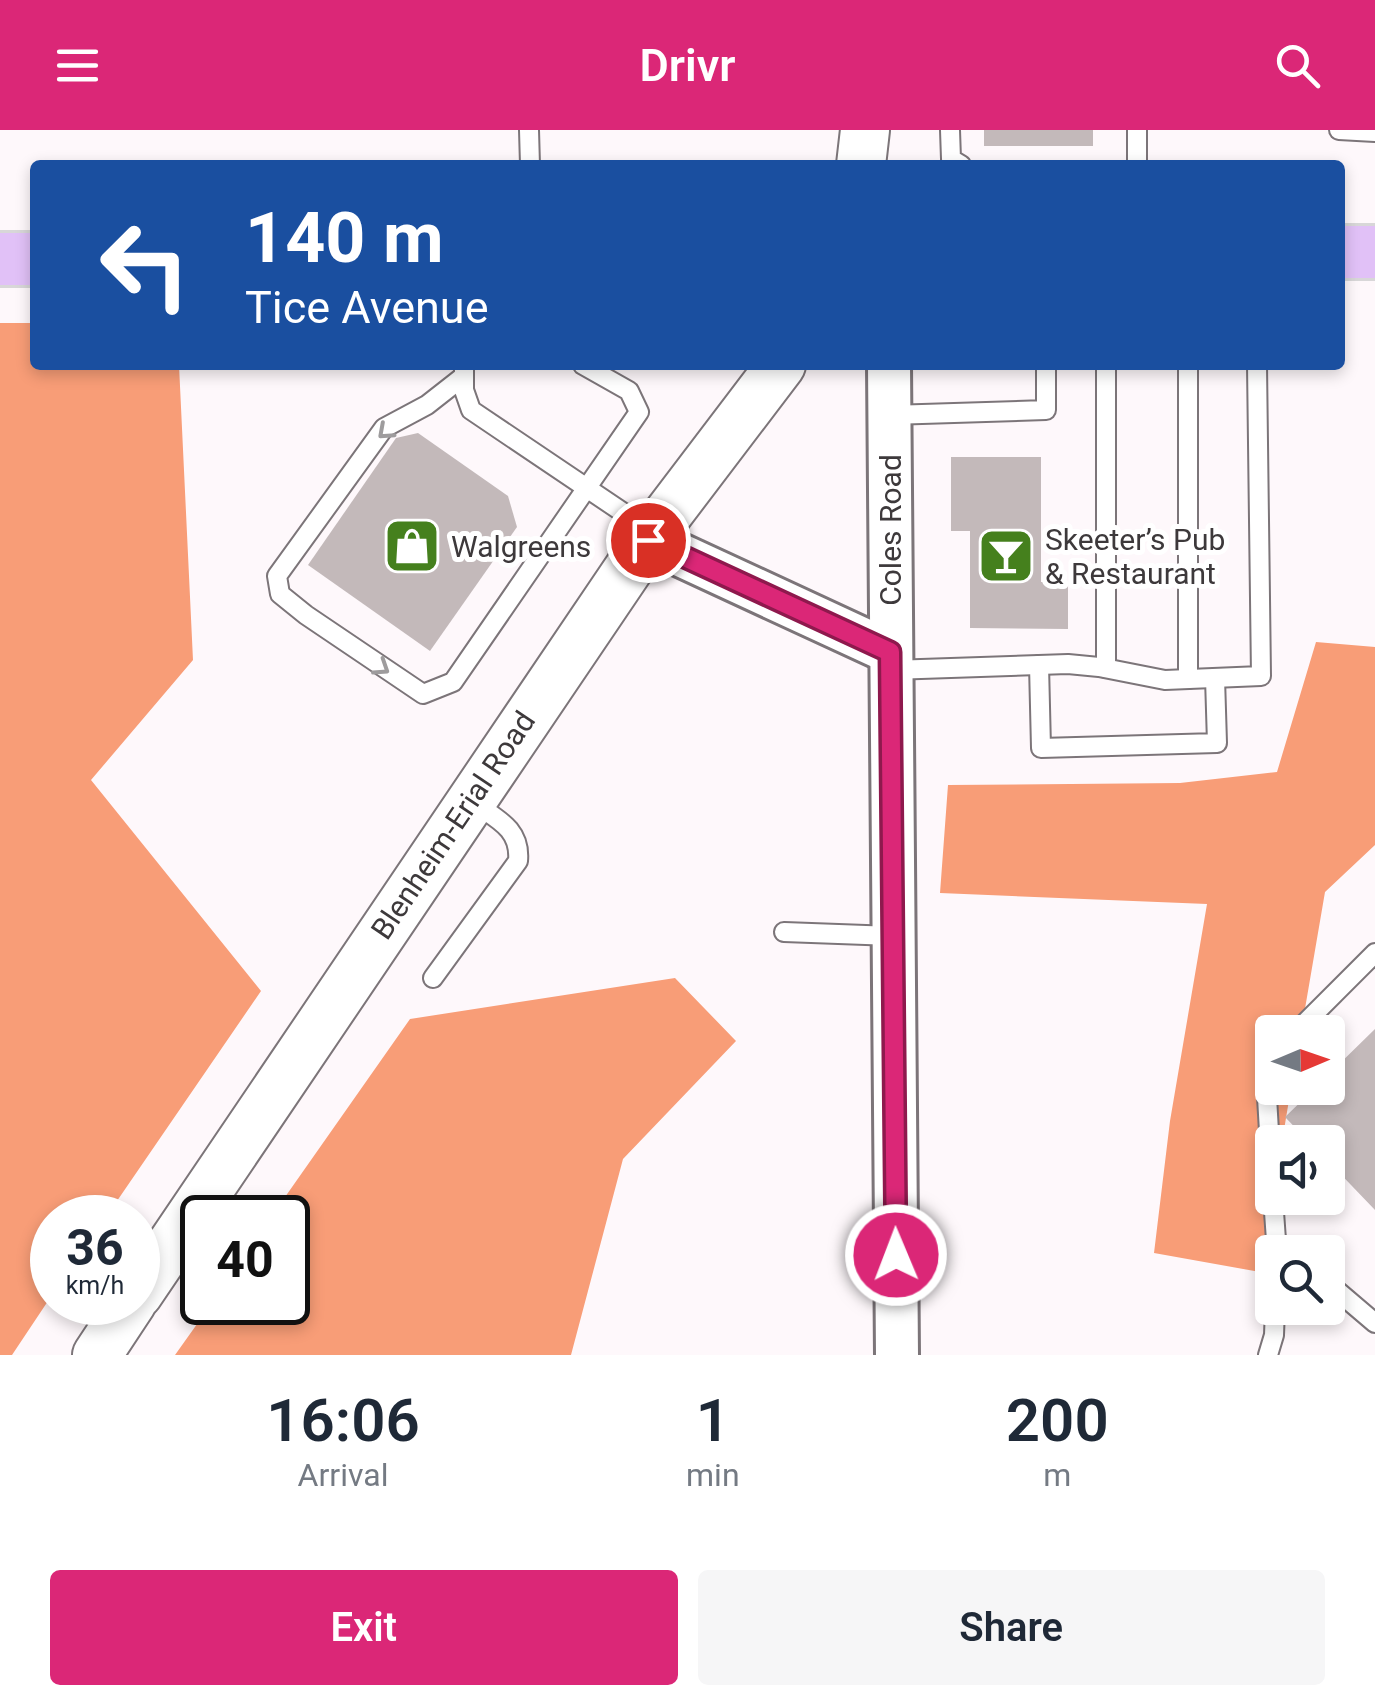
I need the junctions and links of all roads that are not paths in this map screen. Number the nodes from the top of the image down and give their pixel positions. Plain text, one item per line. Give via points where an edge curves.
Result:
1 (529, 130) edge
2 (864, 130) edge
3 (950, 130) edge
4 (1137, 130) edge
5 (1339, 130) edge
6 (1375, 132) edge
7 (530, 160) edge
8 (861, 160) edge
9 (953, 160) edge
10 (1137, 160) edge
11 (1345, 252) edge
12 (1375, 252) edge
13 (0, 259) edge
14 (30, 259) edge
15 (464, 370) edge
16 (593, 370) edge
17 (777, 370) edge
18 (888, 370) edge
19 (1046, 370) edge
20 (1106, 370) edge
21 (1188, 370) edge
22 (1257, 370) edge
23 (890, 415) junction
24 (588, 488) junction
25 (651, 536) junction
26 (890, 661) junction
27 (1039, 665) junction
28 (1106, 668) junction
29 (1216, 678) junction
30 (1188, 679) junction
31 (470, 801) junction
32 (784, 932) dead end
33 (893, 936) junction
34 (1375, 953) edge
35 (433, 978) dead end
36 (1313, 1015) edge
37 (160, 1261) edge
38 (1345, 1297) edge
39 (1375, 1323) edge
40 (117, 1325) edge
41 (1274, 1325) edge
42 (97, 1355) edge
43 (897, 1355) edge
44 (1268, 1355) edge

1 - 7 lane
2 - 8 main road
3 - 9 lane
4 - 10 lane
5 - 6 lane
11 - 12 main road
13 - 14 main road
15 - 24 lane via 471,410
15 -> 24 lane via 427,405 384,428 277,576 280,594 423,694 453,682
16 - 24 lane via 630,392 639,412
17 - 25 main road, Blenheim-Erial Road
18 - 23 street, Coles Road
19 - 23 lane via 1046,410
20 - 28 lane
21 - 30 lane
22 - 29 lane via 1261,676
23 - 26 street, Coles Road
24 - 25 lane
25 - 26 street
25 - 31 main road, Blenheim-Erial Road
26 - 27 lane
26 - 33 street, Coles Road
27 - 28 lane
27 - 29 lane via 1041,748 1217,743
28 - 30 lane
29 - 30 lane
31 - 35 lane via 512,830 518,861
31 - 37 main road, Blenheim-Erial Road
32 - 33 lane
33 - 43 street, Coles Road
34 - 36 lane
38 - 39 lane
40 - 42 main road
41 - 44 lane

